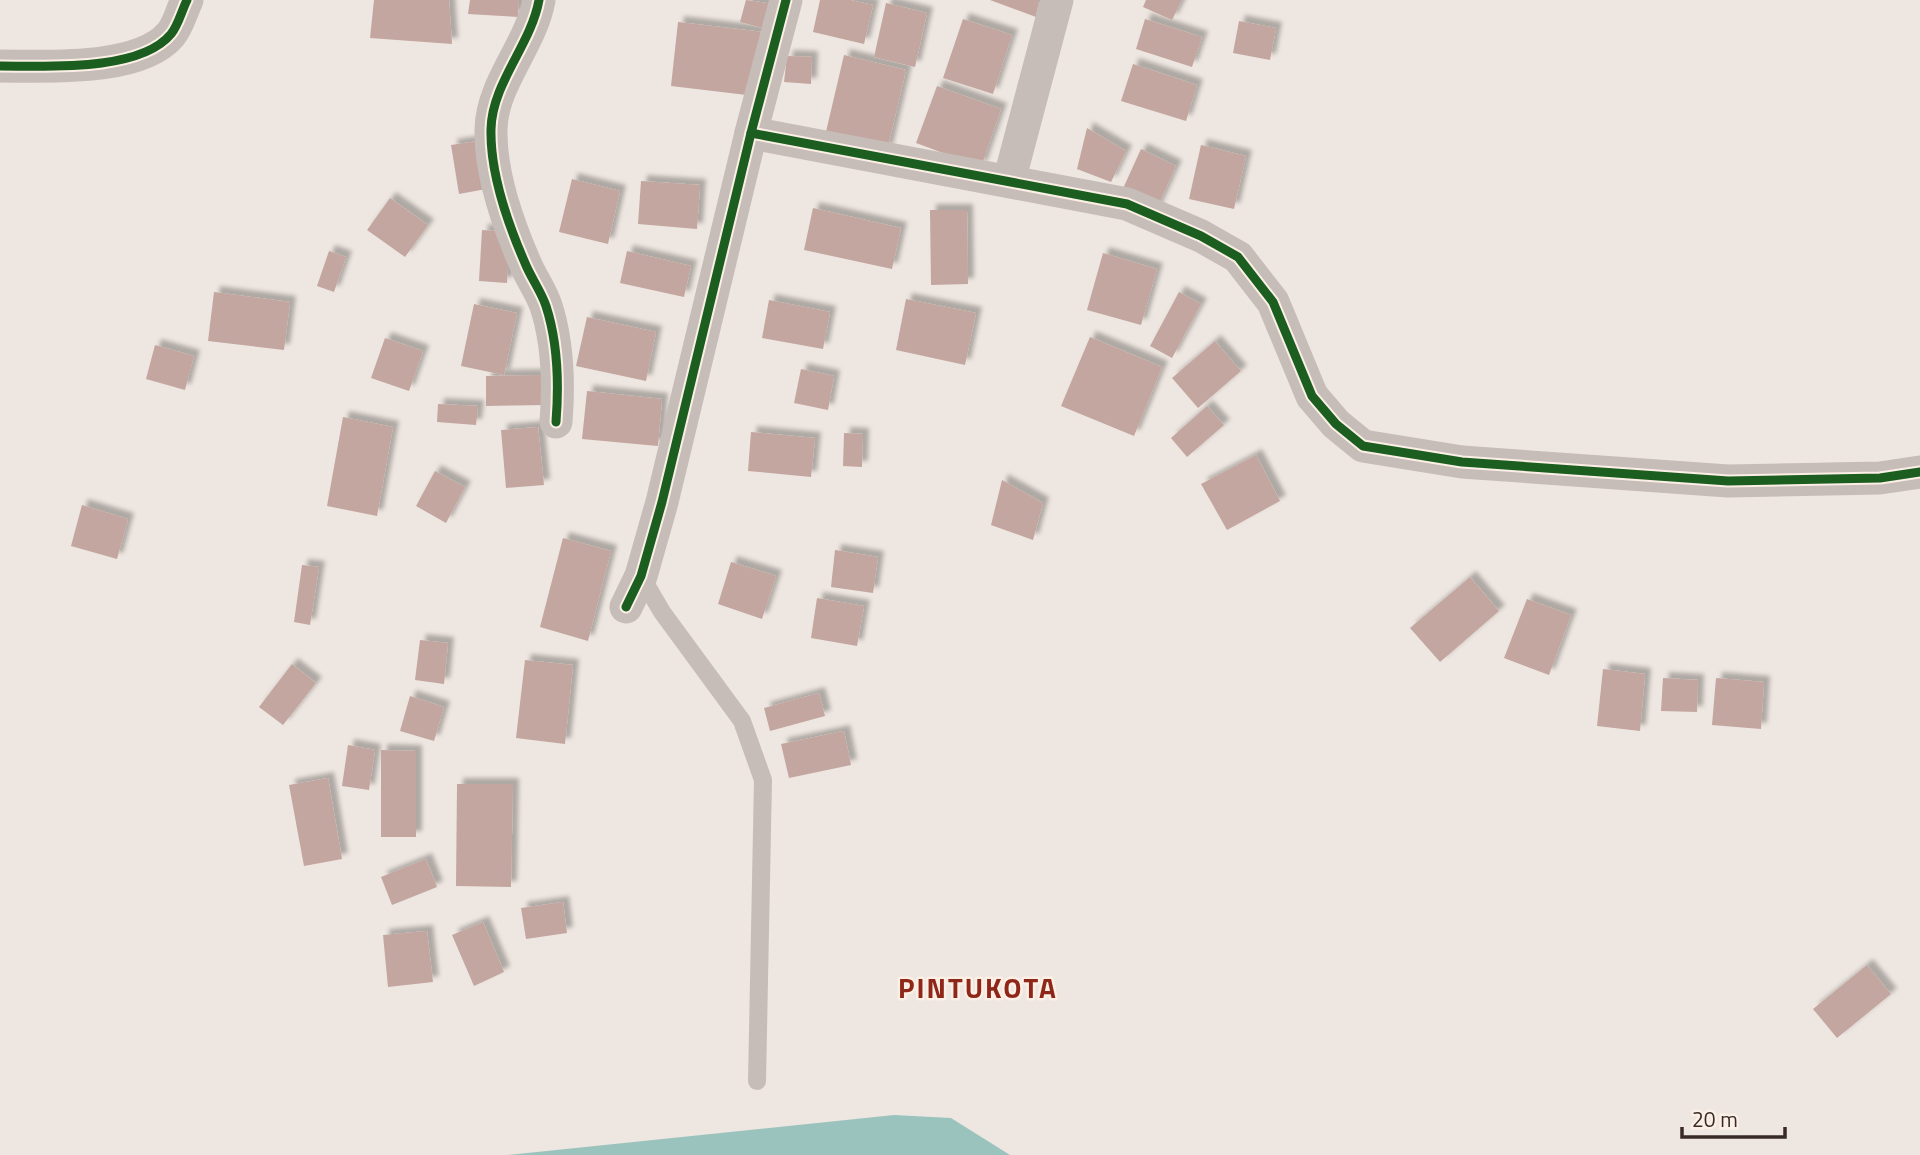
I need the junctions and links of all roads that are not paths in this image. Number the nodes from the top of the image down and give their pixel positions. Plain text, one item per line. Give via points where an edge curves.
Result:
1 (187, 0) edge
2 (539, 0) edge
3 (786, 0) edge
4 (1057, 0) edge
5 (0, 66) edge
6 (751, 133) junction
7 (1009, 181) junction
8 (556, 422) dead end
9 (1920, 472) edge
10 (641, 576) junction
11 (626, 607) dead end
12 (757, 1081) dead end

1 - 5 street via 171,34 141,56
2 - 8 street via 534,24 493,111 491,131 506,205 524,263 545,305 554,343 559,391
3 - 6 street
4 - 7 street
6 - 7 street
6 - 10 street via 696,371
7 - 9 street via 1127,204 1238,257 1273,302 1312,396 1363,446 1461,462 1728,481 1880,478
10 - 11 street
10 - 12 lane via 742,721 763,780

